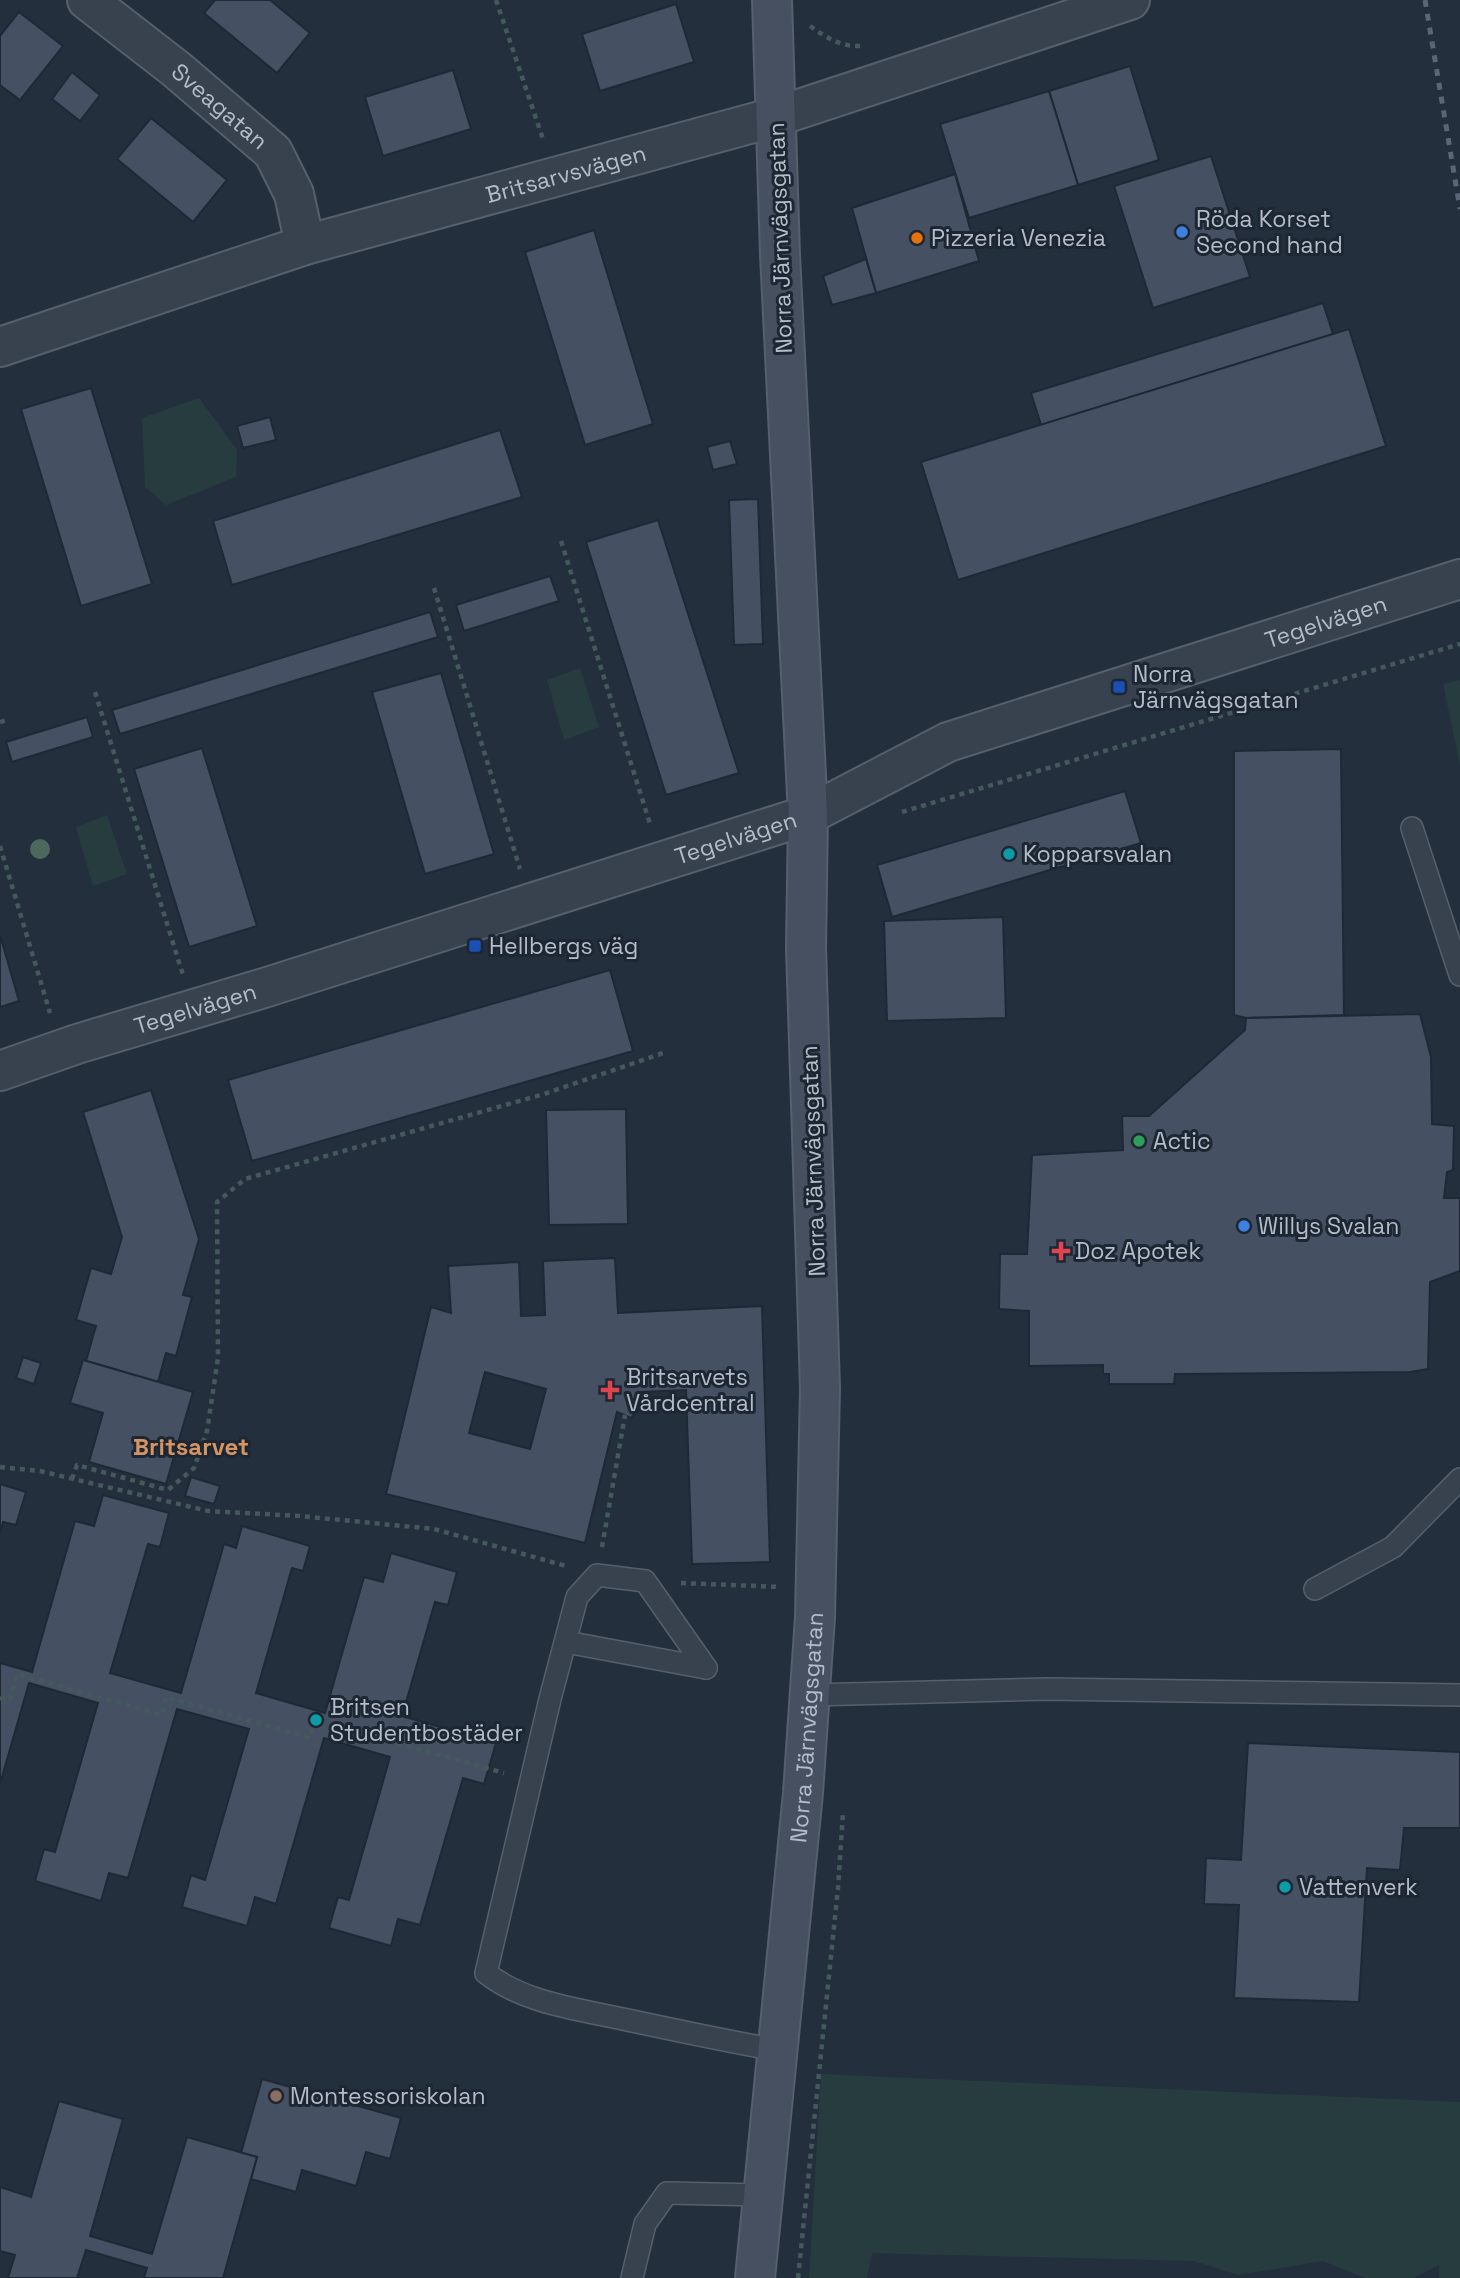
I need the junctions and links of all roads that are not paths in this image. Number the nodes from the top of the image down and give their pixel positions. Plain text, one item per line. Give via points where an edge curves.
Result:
1 (87, 0) edge
2 (772, 0) edge
3 (1130, 0) edge
4 (775, 117) junction
5 (305, 245) junction
6 (0, 347) edge
7 (1460, 579) edge
8 (808, 815) junction
9 (1412, 828) dead end
10 (1460, 975) edge
11 (0, 1071) edge
12 (1460, 1479) edge
13 (1315, 1589) dead end
14 (566, 1642) junction
15 (810, 1695) junction
16 (1460, 1695) edge
17 (777, 2050) junction
18 (762, 2195) junction
19 (632, 2278) edge
20 (755, 2278) edge

1 - 5 street, Sveagatan via 176,68 273,152 294,194
2 - 4 street, Norra Järnvägsgatan
3 - 4 street, Britsarvsvägen
4 - 5 street, Britsarvsvägen
4 - 8 street, Norra Järnvägsgatan
5 - 6 street, Britsarvsvägen
7 - 8 street, Tegelvägen via 948,742
8 - 11 street, Tegelvägen
8 - 15 street, Norra Järnvägsgatan via 806,948 820,1388
9 - 10 lane
12 - 13 lane via 1393,1547
14 - 14 lane via 577,1597 597,1575 645,1581 706,1668
14 - 17 lane via 486,1973 501,1985 548,2003
15 - 16 lane via 1048,1689
15 - 17 street, Norra Järnvägsgatan
17 - 18 street, Norra Järnvägsgatan
18 - 19 lane via 667,2193 645,2224
18 - 20 street, Norra Järnvägsgatan

